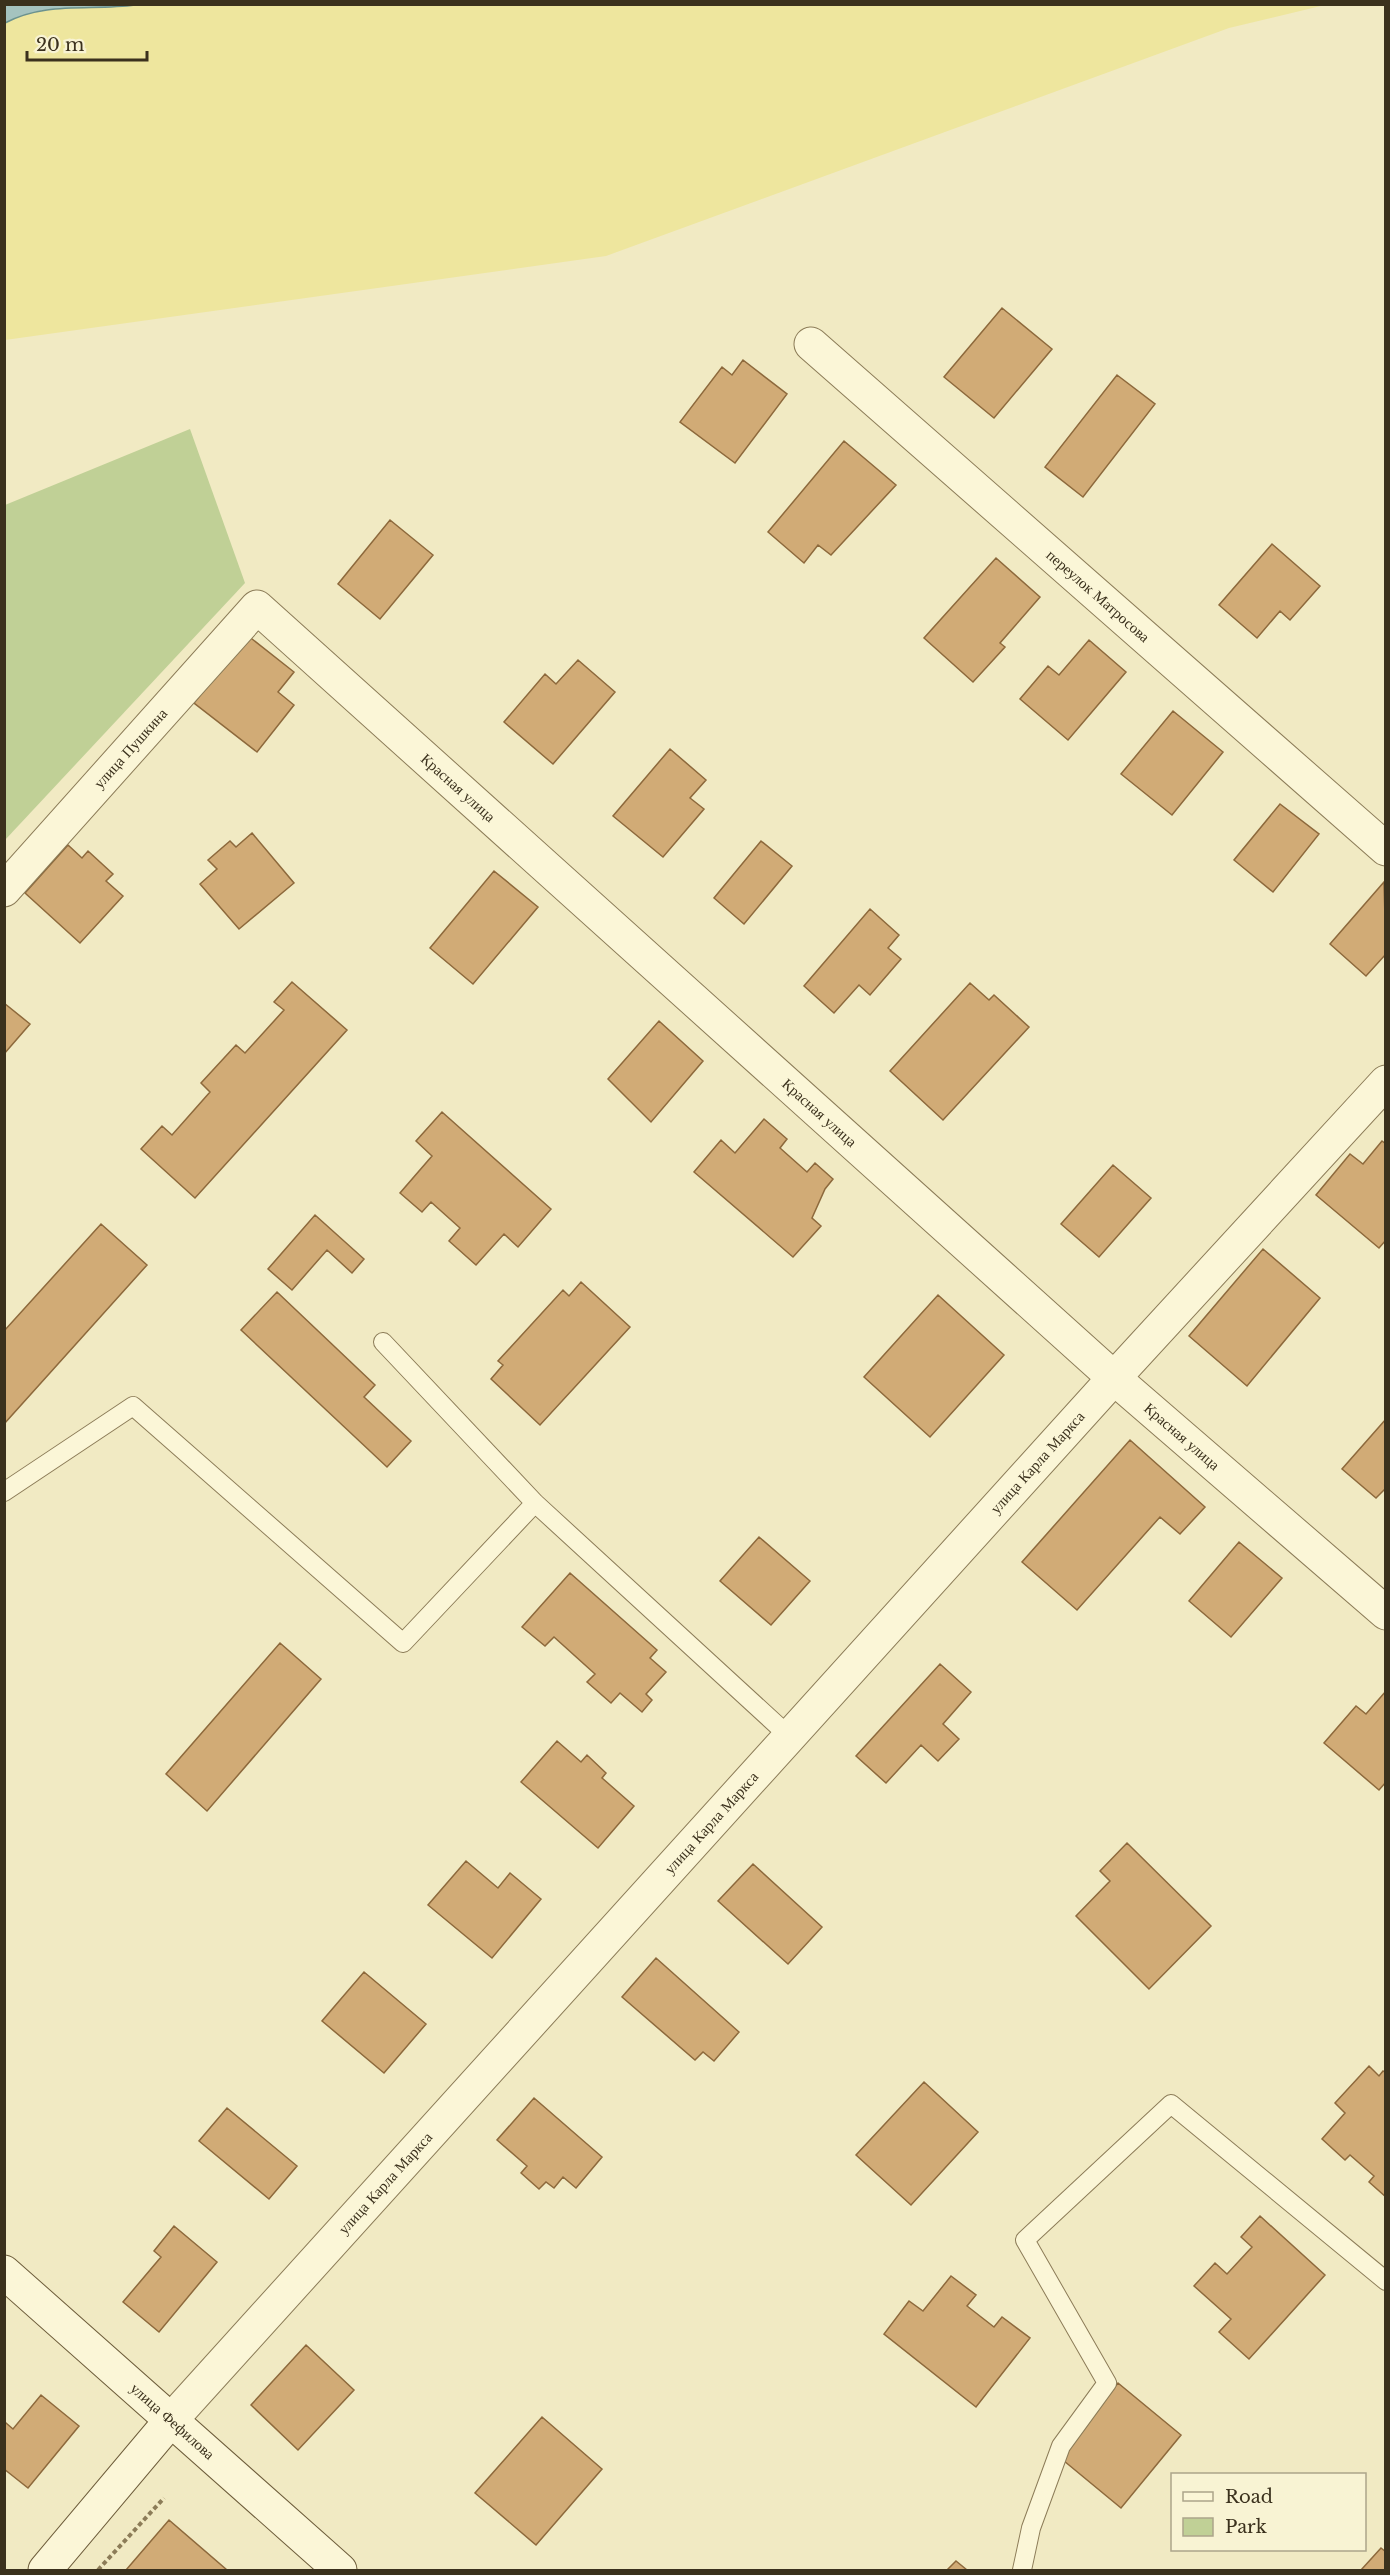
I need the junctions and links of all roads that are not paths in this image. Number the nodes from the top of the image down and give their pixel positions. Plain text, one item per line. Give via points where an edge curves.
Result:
1 (811, 344) dead end
2 (257, 607) joint
3 (1386, 849) edge
4 (4, 890) edge
5 (1386, 1082) edge
6 (383, 1342) dead end
7 (1114, 1378) junction
8 (4, 1492) edge
9 (535, 1503) junction
10 (1386, 1612) edge
11 (790, 1737) junction
12 (4, 2272) edge
13 (1386, 2281) edge
14 (172, 2419) junction
15 (45, 2571) edge
16 (340, 2571) edge
17 (1022, 2571) edge

1 - 3 street, переулок Матросова
2 - 4 street, улица Пушкина
2 - 7 street, Красная улица
5 - 7 street, улица Карла Маркса
6 - 9 lane
7 - 10 street, Красная улица
7 - 11 street, улица Карла Маркса
8 - 9 lane via 133,1406 403,1643
9 - 11 lane
11 - 14 street, улица Карла Маркса
12 - 14 street, улица Фефилова
13 - 17 lane via 1171,2104 1025,2240 1107,2383 1061,2446 1031,2528
14 - 15 street, улица Карла Маркса
14 - 16 street, улица Фефилова

